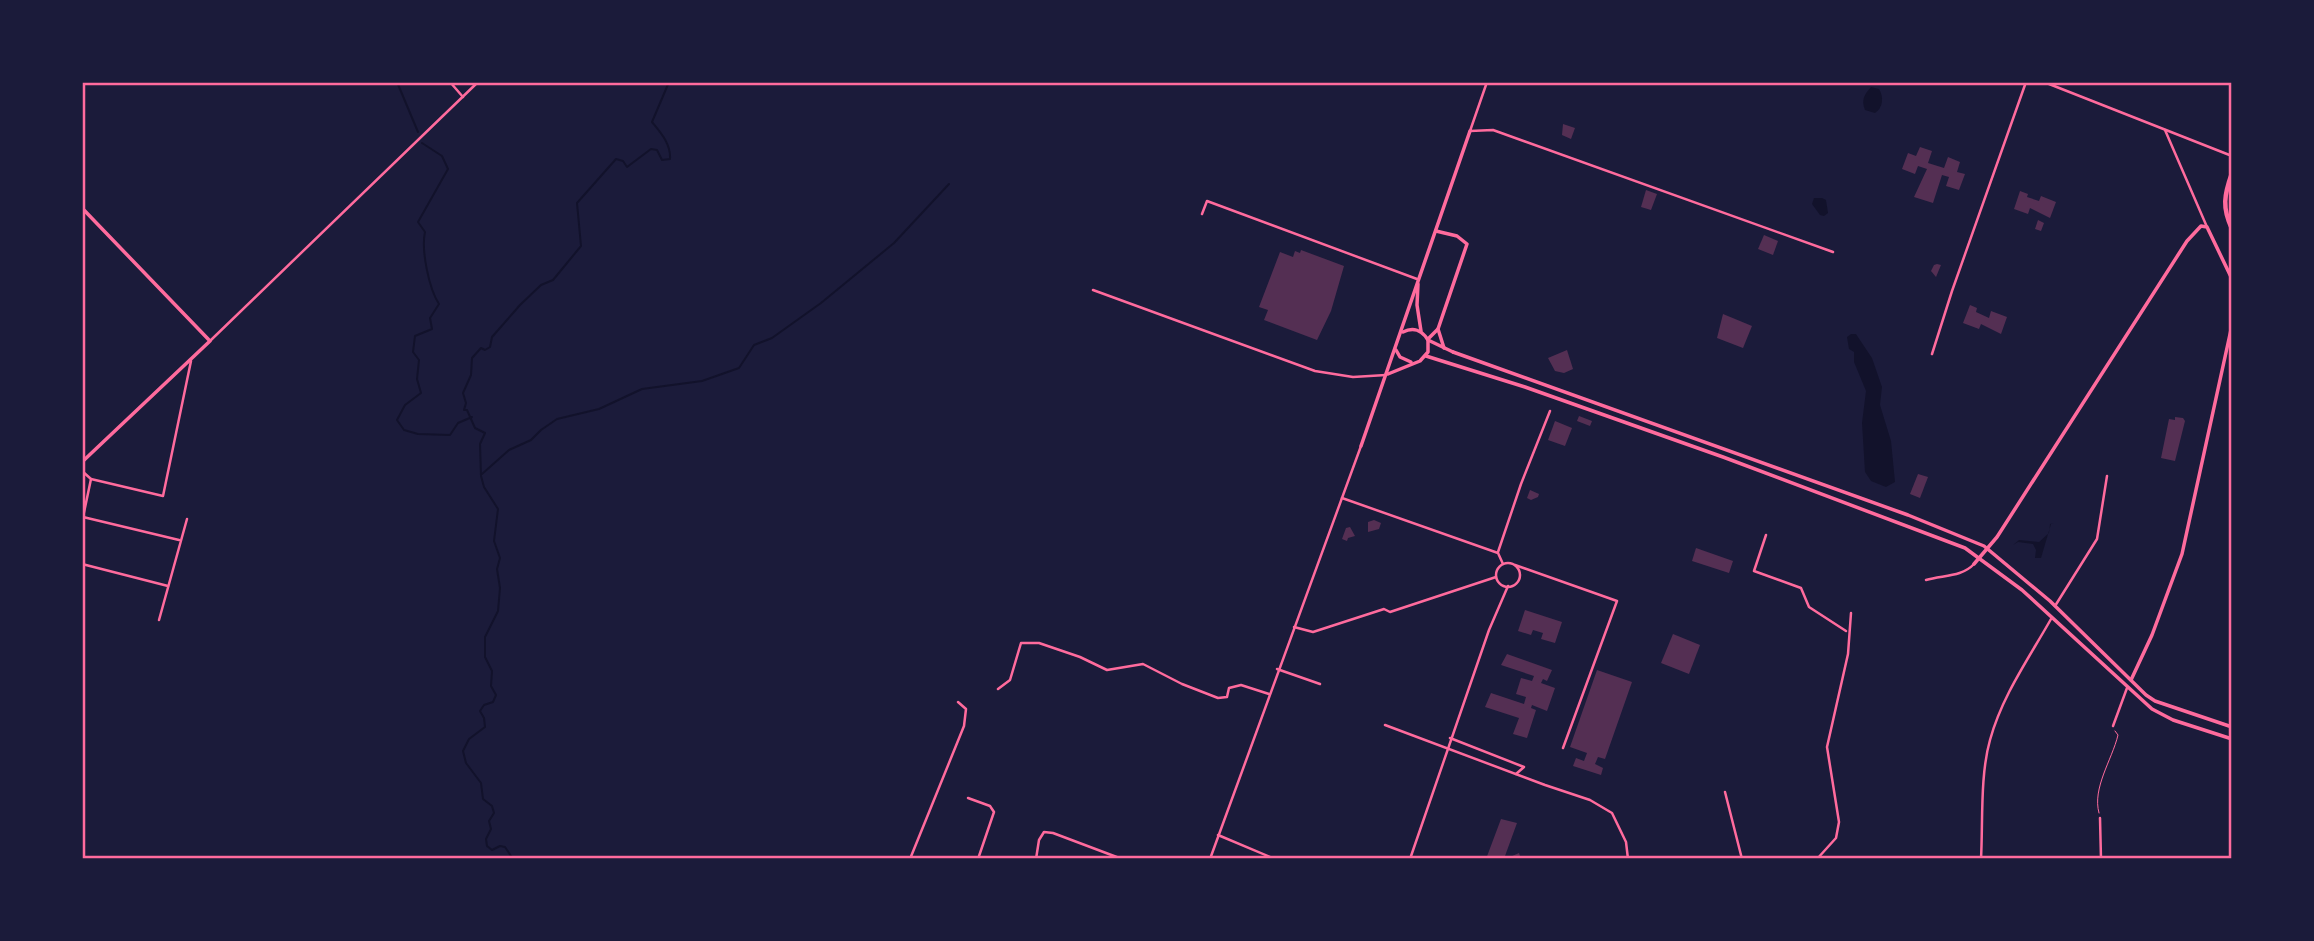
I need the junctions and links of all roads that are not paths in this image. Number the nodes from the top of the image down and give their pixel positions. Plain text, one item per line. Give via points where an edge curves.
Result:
1 (450, 82) edge
2 (478, 82) edge
3 (1487, 82) edge
4 (2026, 82) edge
5 (2044, 82) edge
6 (463, 97) junction
7 (2165, 130) junction
8 (1470, 131) junction
9 (2232, 156) edge
10 (2232, 173) edge
11 (82, 208) edge
12 (1202, 214) dead end
13 (2207, 227) junction
14 (2232, 229) edge
15 (1436, 231) junction
16 (1833, 252) dead end
17 (2232, 279) edge
18 (1418, 280) junction
19 (1093, 290) dead end
20 (2232, 326) edge
21 (1438, 330) junction
22 (1421, 331) junction
23 (1401, 334) junction
24 (1428, 340) junction
25 (210, 341) junction
26 (1396, 348) junction
27 (1444, 348) junction
28 (1932, 354) dead end
29 (1426, 356) junction
30 (192, 359) junction
31 (1413, 363) junction
32 (1386, 375) junction
33 (1550, 411) dead end
34 (1360, 446) joint
35 (82, 462) edge
36 (82, 471) edge
37 (2107, 476) dead end
38 (92, 479) junction
39 (1342, 498) junction
40 (83, 517) edge
41 (187, 519) dead end
42 (82, 522) edge
43 (1766, 535) dead end
44 (180, 540) junction
45 (1987, 549) junction
46 (1498, 553) junction
47 (1980, 557) junction
48 (82, 564) edge
49 (1503, 564) junction
50 (1974, 564) joint
51 (1515, 565) junction
52 (1496, 577) junction
53 (1926, 580) dead end
54 (168, 586) junction
55 (1508, 586) junction
56 (2055, 606) junction
57 (1851, 613) dead end
58 (2052, 617) junction
59 (159, 620) dead end
60 (1294, 627) junction
61 (1846, 631) dead end
62 (1277, 669) junction
63 (2130, 680) junction
64 (1320, 684) dead end
65 (2127, 688) junction
66 (998, 689) dead end
67 (1269, 694) junction
68 (958, 702) dead end
69 (1385, 724) dead end
70 (2113, 726) road end
71 (2232, 727) edge
72 (1450, 738) junction
73 (2232, 738) edge
74 (1447, 747) junction
75 (1563, 748) dead end
76 (1516, 774) junction
77 (1725, 792) dead end
78 (968, 798) dead end
79 (2100, 818) road end
80 (1218, 835) junction
81 (910, 859) edge
82 (978, 859) edge
83 (1036, 859) edge
84 (1122, 859) edge
85 (1210, 859) edge
86 (1275, 859) edge
87 (1410, 859) edge
88 (1628, 859) edge
89 (1742, 859) edge
90 (1817, 859) edge
91 (1981, 859) edge
92 (2101, 859) edge

1 - 6 street
2 - 6 street
3 - 8 street
4 - 28 street
5 - 7 street
6 - 25 street
7 - 9 street
7 - 13 street
8 - 15 street
8 - 16 street via 1493,130
10 - 14 main road via 2224,200
11 - 25 street
12 - 18 street via 1207,201
13 - 17 street
13 - 45 street via 2201,226 2187,240
15 - 18 street
15 - 21 street via 1457,236 1467,244
18 - 22 street
18 - 23 street
19 - 32 street via 1315,371 1353,377
20 - 63 street via 2182,554
21 - 24 street
21 - 27 street
22 - 23 street via 1410,329
22 - 24 street
23 - 26 street
24 - 27 street
24 - 29 street
25 - 30 street
26 - 31 street via 1404,360
26 - 32 street
27 - 45 street via 1908,516
29 - 31 street
29 - 47 street via 1736,462
30 - 35 street
30 - 38 street via 163,496
31 - 32 street
32 - 34 street
33 - 46 street
34 - 39 street
36 - 38 street
37 - 56 street via 2097,539
38 - 40 street
39 - 46 street
39 - 60 street
40 - 42 street
40 - 44 street
41 - 44 street
43 - 61 street via 1755,571 1801,588 1809,607
44 - 54 street
45 - 47 street
45 - 56 street
46 - 49 street
47 - 50 street
47 - 58 street
48 - 54 street
49 - 51 street
49 - 52 street
50 - 53 street via 1962,573
51 - 55 street via 1519,578
51 - 75 street via 1617,601
52 - 55 street
52 - 60 street via 1316,632
54 - 59 street
55 - 72 street
56 - 63 street
57 - 90 street via 1827,747 1839,821 1836,838
58 - 65 street
58 - 91 street via 2002,705 1989,742
60 - 62 street
62 - 64 street
62 - 67 street
63 - 71 street via 2155,701
65 - 70 street
65 - 73 street via 2158,713
66 - 67 street via 1010,680 1021,643 1039,643 1107,670 1143,664 1219,698 1227,697 1229,688 1241,685
67 - 80 street
68 - 81 street via 966,709 964,726
69 - 74 street
72 - 74 street
72 - 76 street via 1524,767
74 - 76 street
74 - 87 street
76 - 88 street via 1590,800 1612,813 1626,842
77 - 89 street
78 - 82 street via 994,812
79 - 92 street
80 - 85 street
80 - 86 street
83 - 84 street via 1044,832

